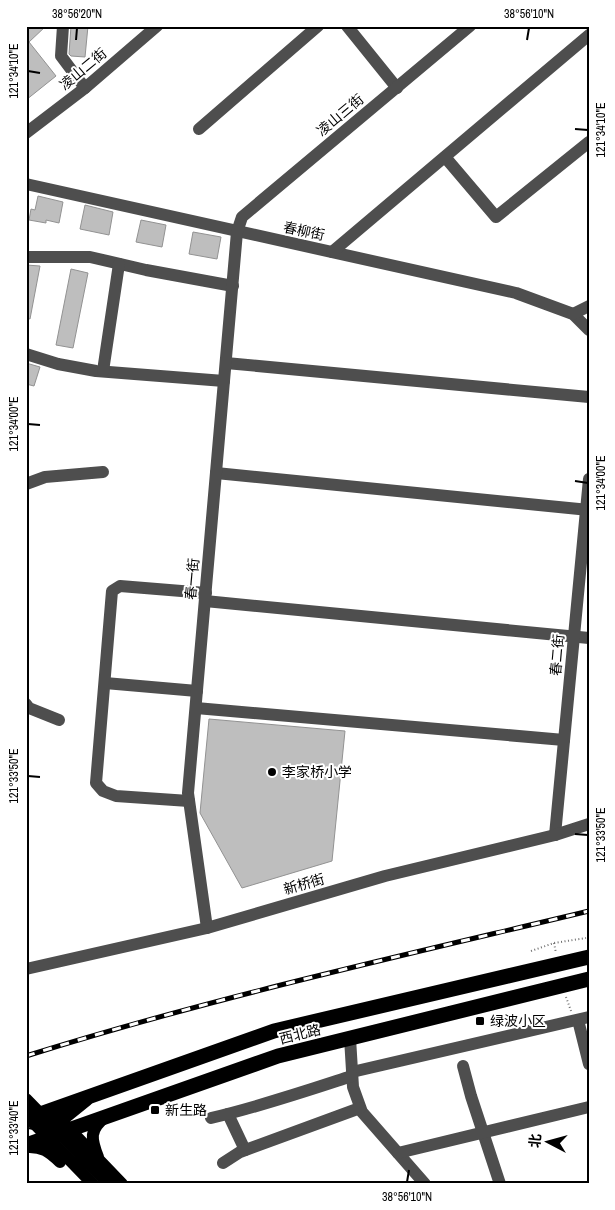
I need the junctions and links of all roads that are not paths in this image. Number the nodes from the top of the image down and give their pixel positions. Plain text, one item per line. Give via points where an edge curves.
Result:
1 (63, 26) edge
2 (157, 26) edge
3 (318, 26) edge
4 (347, 26) edge
5 (470, 26) edge
6 (589, 35) edge
7 (85, 88) junction
8 (397, 88) junction
9 (199, 129) dead end
10 (26, 133) edge
11 (589, 142) edge
12 (445, 157) junction
13 (26, 184) edge
14 (237, 232) junction
15 (332, 252) junction
16 (26, 257) edge
17 (119, 264) junction
18 (233, 286) junction
19 (589, 306) edge
20 (573, 314) junction
21 (589, 330) edge
22 (26, 354) edge
23 (226, 362) junction
24 (103, 371) junction
25 (224, 381) junction
26 (589, 397) edge
27 (103, 472) dead end
28 (216, 473) junction
29 (589, 479) edge
30 (26, 484) edge
31 (587, 510) edge
32 (205, 597) junction
33 (573, 637) junction
34 (589, 638) edge
35 (104, 683) junction
36 (197, 691) junction
37 (26, 704) edge
38 (196, 708) junction
39 (59, 720) dead end
40 (564, 740) junction
41 (189, 801) junction
42 (589, 824) edge
43 (555, 835) junction
44 (207, 928) junction
45 (589, 957) edge
46 (26, 969) edge
47 (589, 979) edge
48 (580, 1017) edge
49 (350, 1038) junction
50 (589, 1064) edge
51 (463, 1066) dead end
52 (352, 1074) junction
53 (26, 1099) edge
54 (589, 1107) edge
55 (360, 1108) junction
56 (228, 1114) junction
57 (105, 1117) junction
58 (210, 1118) dead end
59 (26, 1119) edge
60 (61, 1120) junction
61 (483, 1133) junction
62 (38, 1143) edge
63 (245, 1150) junction
64 (398, 1153) junction
65 (100, 1161) junction
66 (223, 1163) dead end
67 (81, 1184) edge
68 (92, 1184) edge
69 (109, 1184) edge
70 (122, 1184) edge
71 (425, 1184) edge
72 (500, 1184) edge

1 - 7 street via 61,56
2 - 7 street, 凌山二街
3 - 9 street
4 - 8 street
5 - 8 street, 凌山三街
6 - 12 street
7 - 10 street, 凌山二街
8 - 14 street, 凌山三街 via 242,217
11 - 12 street via 496,217
12 - 15 street
13 - 14 street, 春柳街
14 - 15 street, 春柳街
14 - 18 street, 春一街
15 - 20 street, 春柳街 via 516,293
16 - 17 street via 90,257
17 - 18 street
17 - 24 street
18 - 23 street, 春一街
19 - 20 street
20 - 21 street
22 - 24 street via 58,364
23 - 25 street, 春一街
23 - 26 street
24 - 25 street
25 - 28 street, 春一街
27 - 30 street via 44,477
28 - 31 street
28 - 32 street, 春一街
29 - 31 street, 春二街
31 - 33 street, 春二街
32 - 33 street
32 - 35 street via 120,586 112,591
32 - 36 street, 春一街
33 - 34 street
33 - 40 street, 春二街
35 - 36 street
35 - 41 street via 96,783 103,791 116,796
36 - 38 street, 春一街
37 - 39 street
38 - 40 street
38 - 41 street, 春一街
40 - 43 street, 春二街
41 - 44 street, 春一街
42 - 43 street, 新桥街
43 - 44 street, 新桥街 via 385,876
44 - 46 street, 新桥街
45 - 60 highway, 西北路 via 274,1031 92,1095
47 - 49 highway, 西北路
48 - 50 street
48 - 52 street
49 - 52 street
49 - 57 highway, 西北路 via 278,1056
51 - 61 street
52 - 55 street
52 - 56 street
53 - 69 main road
54 - 61 street
55 - 63 street
55 - 64 street
56 - 58 street
56 - 63 street
57 - 60 highway, 西北路
57 - 65 main road via 96,1124 93,1133 92,1142
59 - 60 highway, 西北路
59 - 62 street
59 - 68 main road
60 - 62 highway, 西北路
60 - 65 main road
61 - 64 street
61 - 72 street
62 - 67 main road
63 - 66 street
64 - 71 street
65 - 70 main road

